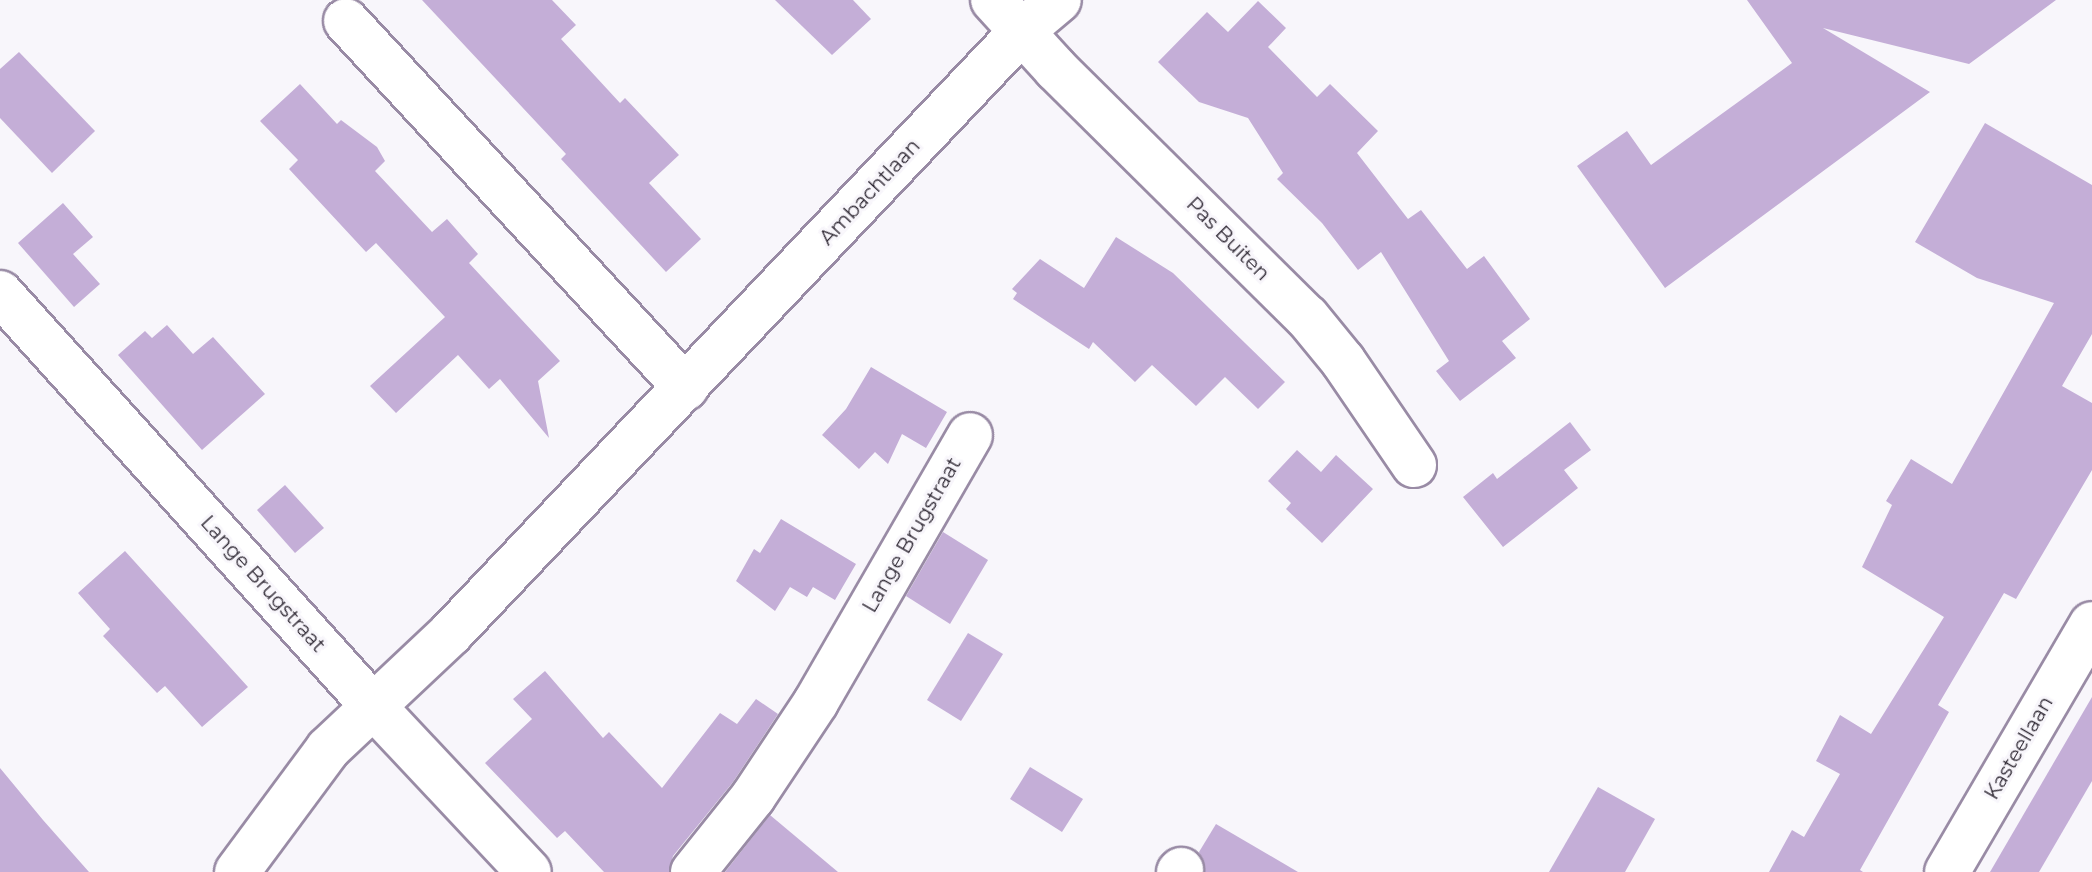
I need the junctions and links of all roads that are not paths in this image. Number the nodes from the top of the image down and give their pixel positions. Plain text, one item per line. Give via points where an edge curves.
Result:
1 (1059, 0) edge
2 (1007, 15) edge
3 (346, 21) dead end
4 (0, 293) edge
5 (686, 388) junction
6 (970, 435) dead end
7 (1414, 465) dead end
8 (2092, 624) edge
9 (374, 707) junction
10 (237, 872) edge
11 (529, 872) edge
12 (693, 872) edge
13 (1947, 872) edge

1 - 2 street, Ambachtlaan
2 - 5 street, Ambachtlaan
2 - 7 street, Pas Buiten via 1307,317
3 - 5 street
4 - 9 street, Lange Brugstraat
5 - 9 street, Ambachtlaan
6 - 12 street, Lange Brugstraat via 816,702 753,797
8 - 13 street, Kasteellaan
9 - 10 street, Ambachtlaan via 328,749
9 - 11 street, Lange Brugstraat

